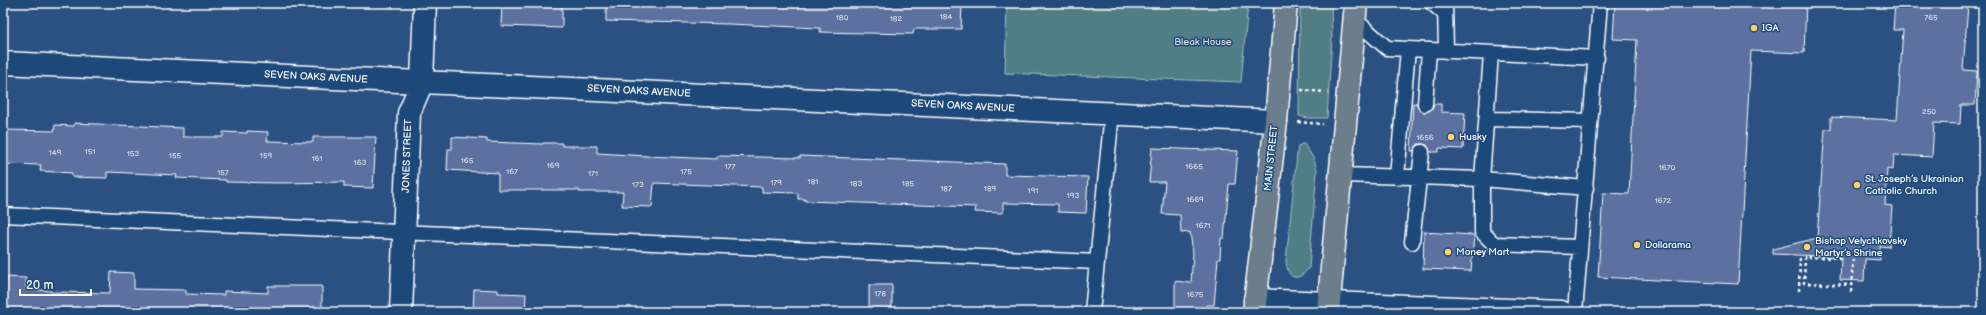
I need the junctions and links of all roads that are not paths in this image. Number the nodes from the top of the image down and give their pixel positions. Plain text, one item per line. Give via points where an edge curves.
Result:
1 (425, 3) edge
2 (1286, 3) edge
3 (1432, 3) edge
4 (1600, 3) edge
5 (1445, 9) edge
6 (1355, 11) edge
7 (1408, 49) junction
8 (1429, 50) junction
9 (1446, 51) junction
10 (1491, 54) junction
11 (1597, 58) junction
12 (3, 63) edge
13 (422, 82) junction
14 (1425, 104) dead end
15 (1112, 113) junction
16 (1487, 119) junction
17 (1276, 121) junction
18 (1590, 121) junction
19 (1422, 152) dead end
20 (1340, 175) junction
21 (1397, 177) junction
22 (1420, 178) junction
23 (1482, 178) junction
24 (1586, 188) junction
25 (3, 215) edge
26 (404, 232) junction
27 (1412, 242) dead end
28 (1579, 247) junction
29 (1097, 262) junction
30 (1255, 306) edge
31 (1328, 307) edge
32 (1522, 311) edge
33 (401, 312) edge
34 (1092, 312) edge
35 (1561, 312) edge
36 (1575, 312) edge

1 - 13 street, JONES STREET
2 - 17 main road, MAIN STREET
3 - 5 lane
4 - 11 lane
5 - 9 lane
6 - 7 lane via 1387,48
6 - 20 main road
7 - 8 lane
7 - 21 lane
8 - 9 lane
8 - 14 lane
9 - 10 lane
10 - 11 lane
10 - 16 lane
11 - 18 lane
12 - 13 street, SEVEN OAKS AVENUE
13 - 15 street, SEVEN OAKS AVENUE
13 - 26 street, JONES STREET via 409,113
15 - 17 street, SEVEN OAKS AVENUE
15 - 29 lane
16 - 18 lane
16 - 23 lane
17 - 30 main road, MAIN STREET
18 - 24 lane
19 - 22 lane
20 - 21 lane
20 - 31 main road
21 - 22 lane
22 - 23 lane
22 - 27 lane
23 - 24 lane
23 - 28 lane via 1482,232 1494,244
24 - 28 lane
25 - 26 lane
26 - 29 lane
26 - 33 street, JONES STREET
28 - 36 lane
29 - 34 lane
30 - 31 street
31 - 32 street
32 - 35 street

